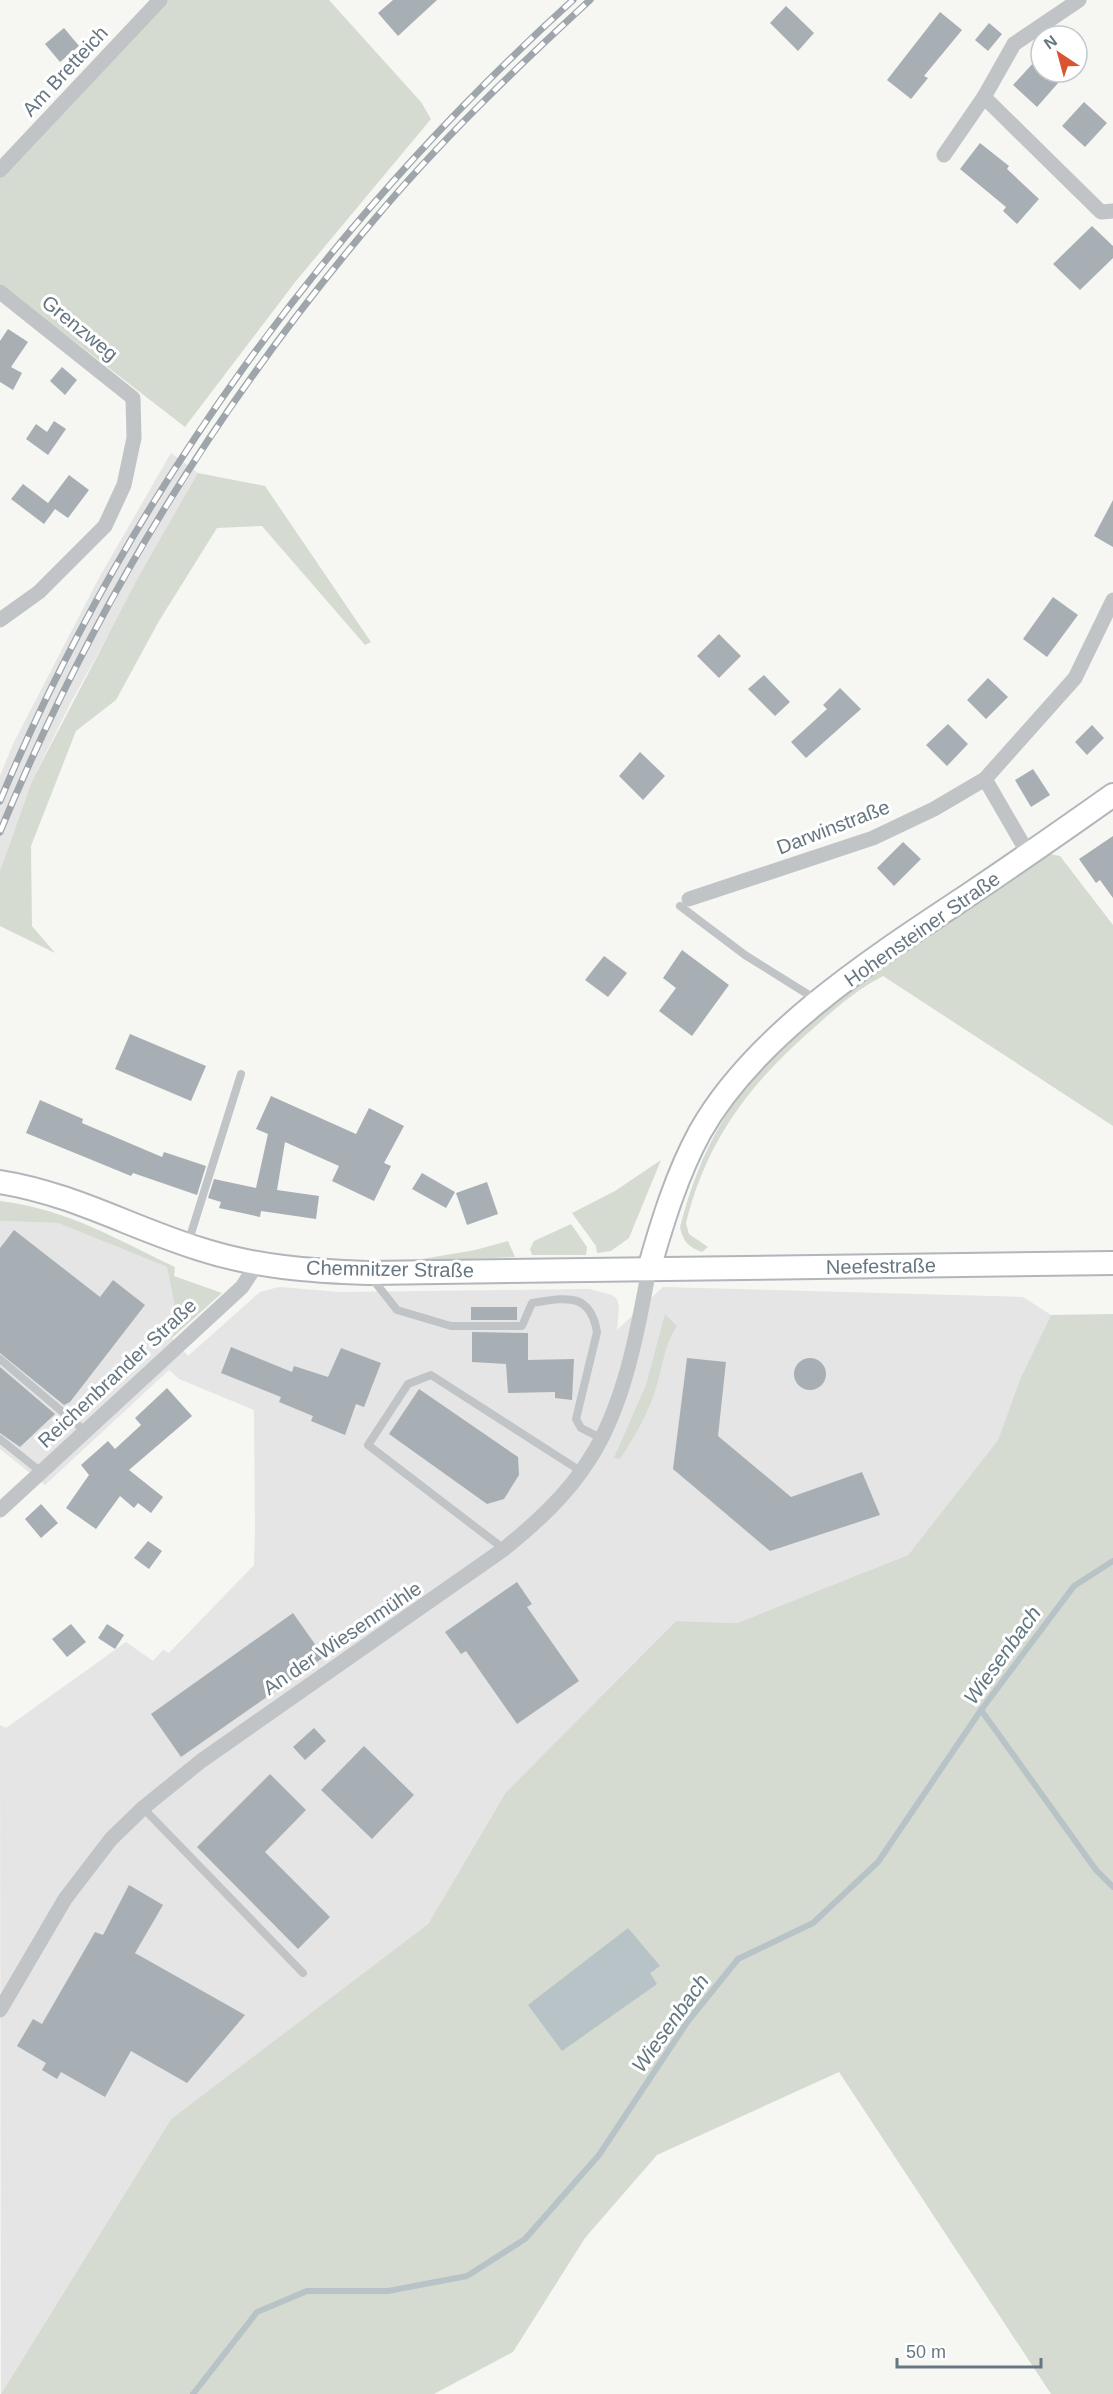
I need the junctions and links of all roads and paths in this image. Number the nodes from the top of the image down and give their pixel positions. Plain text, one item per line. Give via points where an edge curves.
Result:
1 (160, 0) edge
2 (1079, 0) edge
3 (984, 97) junction
4 (944, 155) dead end
5 (0, 170) edge
6 (1113, 211) edge
7 (0, 292) edge
8 (1113, 600) edge
9 (0, 620) edge
10 (985, 779) junction
11 (1113, 795) edge
12 (1029, 855) junction
13 (685, 903) joint
14 (820, 1002) junction
15 (241, 1074) dead end
16 (0, 1182) edge
17 (187, 1245) junction
18 (1113, 1263) edge
19 (257, 1264) junction
20 (649, 1269) junction
21 (368, 1273) junction
22 (0, 1359) edge
23 (85, 1431) junction
24 (601, 1438) junction
25 (0, 1439) edge
26 (41, 1472) junction
27 (582, 1472) junction
28 (0, 1510) edge
29 (504, 1549) junction
30 (143, 1808) junction
31 (303, 1973) dead end
32 (0, 2010) edge

1 - 5 street, Am Bretteich
2 - 3 street via 1014,44
3 - 4 street
3 - 6 street via 1101,212
7 - 9 street, Grenzweg via 133,398 134,438 124,485 105,526 39,592
8 - 10 street, Darwinstraße via 1075,678
10 - 12 street
10 - 13 street, Darwinstraße via 873,838
11 - 12 main road, Hohensteiner Straße
12 - 14 main road, Hohensteiner Straße via 877,956
13 - 14 lane via 745,955
14 - 20 main road, Hohensteiner Straße via 755,1061 700,1132 674,1192
15 - 17 lane
16 - 17 main road, Chemnitzer Straße via 55,1194
17 - 19 main road, Chemnitzer Straße
18 - 20 main road, Neefestraße
19 - 21 main road, Chemnitzer Straße
19 - 23 street, Reichenbrander Straße via 242,1287
20 - 21 main road, Chemnitzer Straße
20 - 24 street, An der Wiesenmühle via 640,1320
21 - 24 lane via 398,1310 451,1326 522,1326 532,1303 567,1297 588,1306 597,1332 576,1419 581,1428
22 - 23 lane
23 - 26 street, Reichenbrander Straße
24 - 27 street, An der Wiesenmühle
25 - 26 lane
26 - 28 street, Reichenbrander Straße
27 - 29 street, An der Wiesenmühle via 532,1526
27 - 29 lane via 431,1375 408,1384 368,1445
29 - 30 street, An der Wiesenmühle via 210,1755
30 - 31 lane
30 - 32 street, An der Wiesenmühle via 111,1839 65,1899

